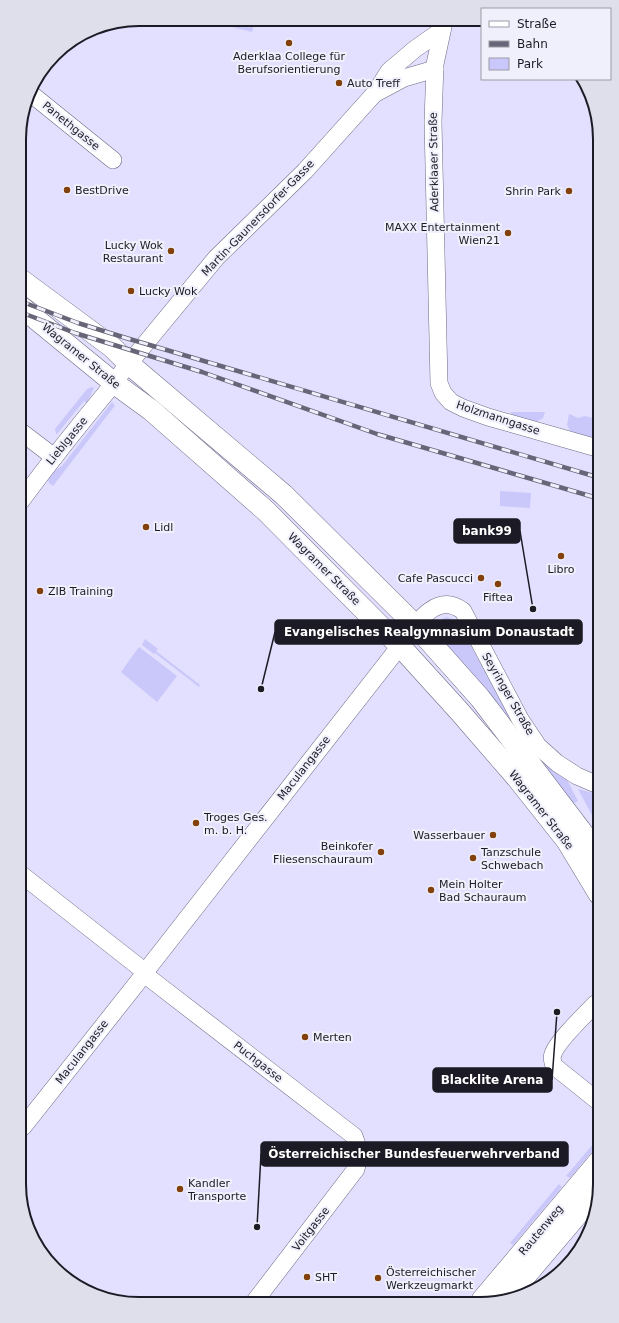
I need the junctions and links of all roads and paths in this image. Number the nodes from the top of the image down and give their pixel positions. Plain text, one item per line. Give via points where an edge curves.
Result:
1 (444, 26) edge
2 (403, 60) junction
3 (435, 67) junction
4 (375, 93) junction
5 (35, 97) edge
6 (113, 160) dead end
7 (26, 283) edge
8 (26, 311) edge
9 (437, 328) joint
10 (128, 363) junction
11 (114, 383) junction
12 (26, 436) edge
13 (593, 447) edge
14 (54, 457) junction
15 (26, 494) edge
16 (415, 625) junction
17 (400, 646) junction
18 (593, 783) edge
19 (593, 851) edge
20 (26, 877) edge
21 (593, 884) edge
22 (144, 972) junction
23 (593, 1006) edge
24 (593, 1097) edge
25 (26, 1123) edge
26 (360, 1153) joint
27 (593, 1168) edge
28 (592, 1197) edge
29 (512, 1292) edge
30 (257, 1297) edge
31 (485, 1297) edge

1 - 2 street, Martin-Gaunersdorfer-Gasse
1 - 3 street, Aderklaaer Straße
2 - 3 street via 429,61
2 - 4 street, Martin-Gaunersdorfer-Gasse via 390,71
3 - 4 street, Martin-Gaunersdorfer-Gasse via 404,78
3 - 9 street, Aderklaaer Straße via 433,122
4 - 10 street, Martin-Gaunersdorfer-Gasse via 305,171 216,258
5 - 6 street, Panethgasse
7 - 10 main road, Wagramer Straße via 112,347
8 - 11 main road, Wagramer Straße
9 - 13 street, Holzmanngasse via 439,383 451,402 488,417
10 - 11 street, Martin-Gaunersdorfer-Gasse
10 - 16 main road, Wagramer Straße via 284,495
11 - 14 street, Lieblgasse
11 - 17 main road, Wagramer Straße via 151,410 266,511
12 - 14 street
14 - 15 street, Lieblgasse
16 - 17 street, Maculangasse
16 - 18 street, Seyringer Straße via 437,606 449,605 458,608 466,617 520,719 538,746 557,763
16 - 19 main road, Wagramer Straße via 480,698 582,832
17 - 21 main road, Wagramer Straße via 464,716 535,801 567,841
17 - 22 street, Maculangasse
20 - 22 street, Puchgasse
22 - 25 street, Maculangasse
22 - 26 street, Puchgasse via 354,1136
23 - 24 street via 552,1055 554,1066
26 - 30 street, Voitgasse via 356,1169
27 - 31 main road, Rautenweg
28 - 29 main road, Rautenweg

